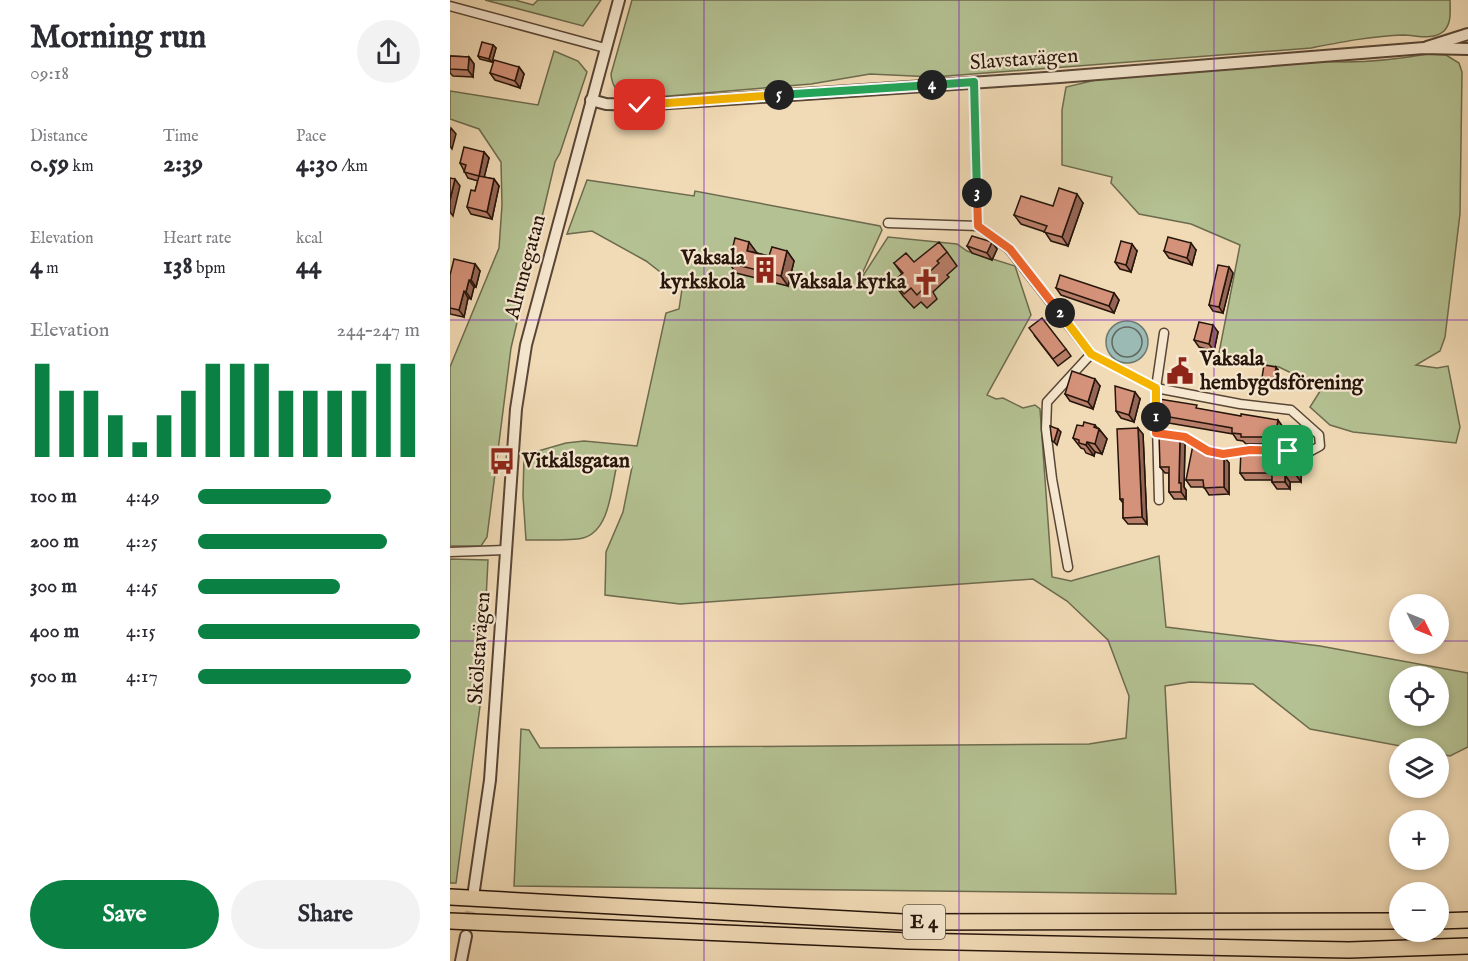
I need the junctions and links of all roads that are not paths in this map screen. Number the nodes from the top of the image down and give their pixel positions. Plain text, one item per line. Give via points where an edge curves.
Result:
1 (619, 0) edge
2 (450, 6) edge
3 (1468, 34) edge
4 (605, 48) junction
5 (1424, 48) junction
6 (1468, 49) edge
7 (974, 82) junction
8 (591, 100) junction
9 (888, 223) dead end
10 (978, 226) junction
11 (1164, 333) dead end
12 (1091, 354) junction
13 (1156, 388) junction
14 (1156, 433) junction
15 (1159, 500) dead end
16 (505, 550) junction
17 (450, 552) edge
18 (1068, 567) dead end
19 (474, 890) tunnel mouth
20 (450, 897) edge
21 (1468, 920) edge
22 (450, 921) edge
23 (1389, 921) edge
24 (1449, 921) edge
25 (466, 936) tunnel mouth
26 (1468, 946) edge
27 (461, 961) edge

1 - 4 street, Alrunegatan
2 - 4 street
3 - 5 street, Slavstavägen
4 - 8 street, Alrunegatan
5 - 6 street, Slavstavägen
5 - 7 street, Slavstavägen
7 - 8 street, Slavstavägen via 640,105
7 - 10 street
8 - 16 street, Alrunegatan via 526,345 516,409
9 - 10 street
10 - 12 street via 1010,249
11 - 13 street
12 - 13 street
12 - 18 street via 1047,402 1052,480
13 - 14 street
13 - 14 street via 1291,410 1318,435 1320,446 1310,452 1260,450 1223,454 1208,451 1185,437
14 - 15 street
16 - 17 street
16 - 19 street, Skölstavägen via 490,780
20 - 23 highway, E 4 via 903,922
21 - 24 highway
22 - 26 highway, E 4 via 908,941 1349,950
25 - 27 street

